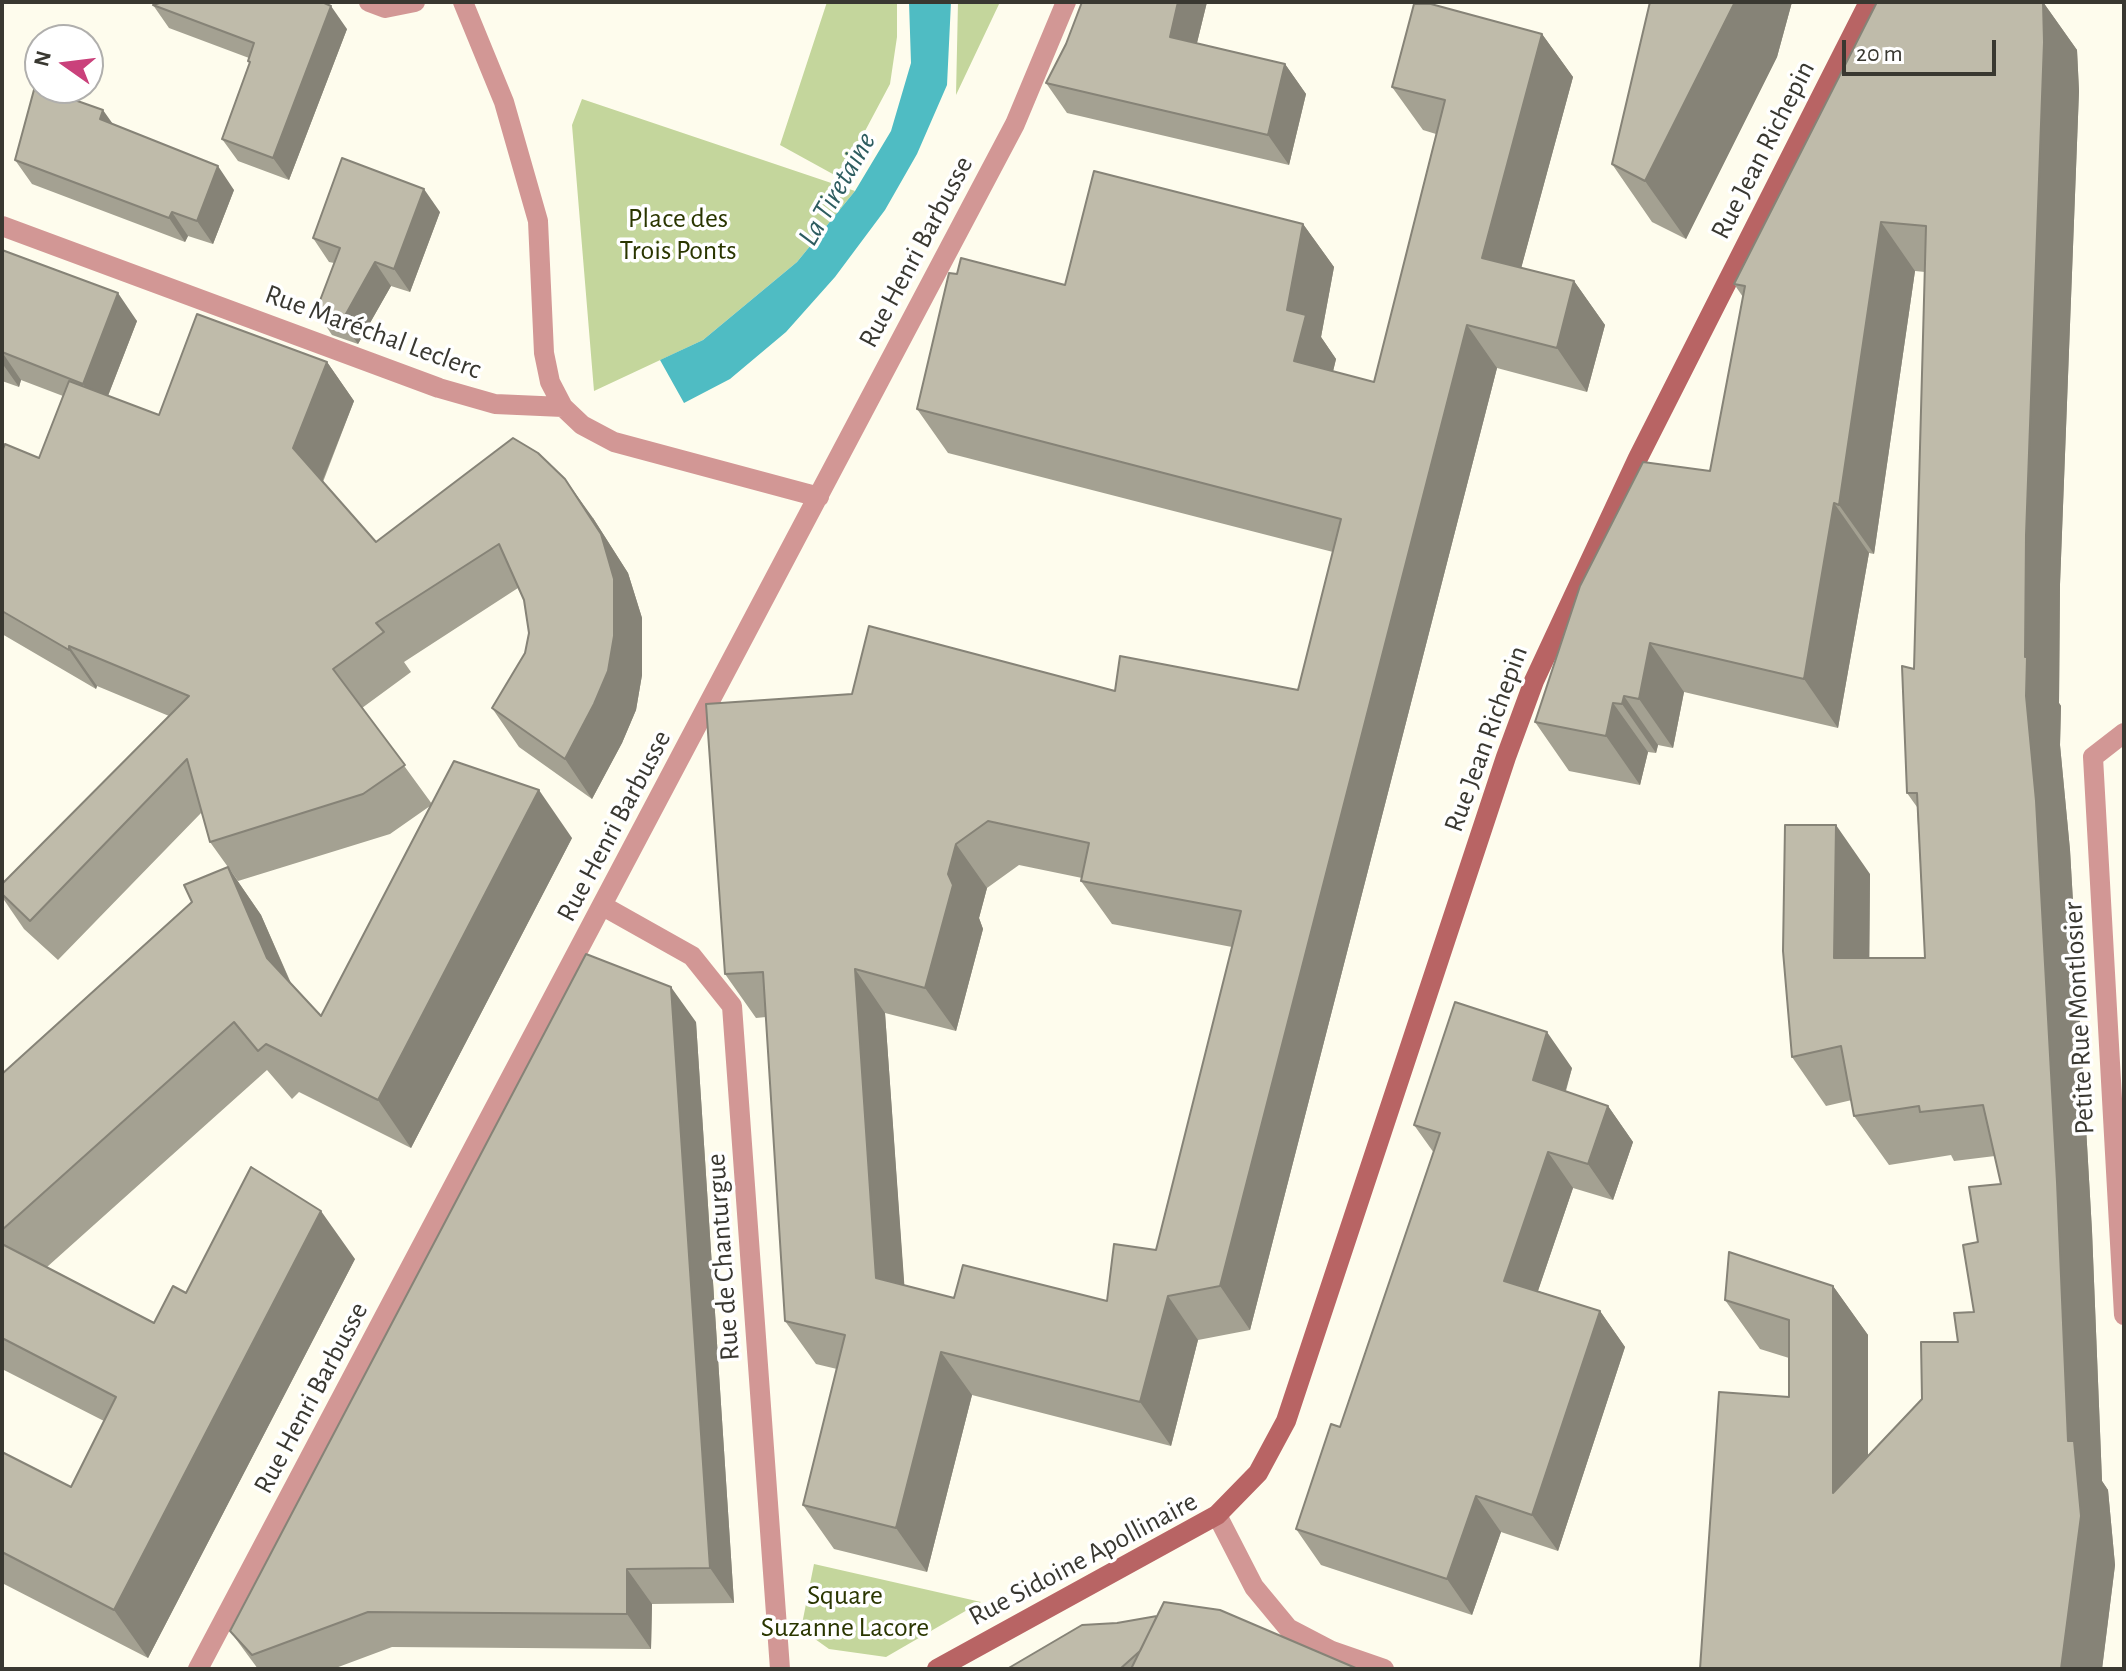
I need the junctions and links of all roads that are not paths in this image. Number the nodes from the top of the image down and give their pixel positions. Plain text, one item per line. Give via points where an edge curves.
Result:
1 (369, 2) edge
2 (415, 2) edge
3 (463, 2) edge
4 (1066, 2) edge
5 (1869, 2) edge
6 (2, 226) edge
7 (563, 407) junction
8 (819, 497) junction
9 (2124, 733) edge
10 (603, 906) junction
11 (2124, 1315) edge
12 (1217, 1515) junction
13 (198, 1669) edge
14 (780, 1669) edge
15 (937, 1669) edge
16 (1384, 1669) edge

1 - 2 street via 385,8
3 - 7 street via 504,102 538,221 544,353
4 - 8 street, Rue Henri Barbusse via 1015,124
5 - 12 street, Rue Jean Richepin via 1638,458 1534,681 1286,1421 1258,1473
6 - 7 street, Rue Maréchal Leclerc via 439,388 495,404
7 - 8 street via 582,425 614,442
8 - 10 street, Rue Henri Barbusse
9 - 11 street, Petite Rue Montlosier via 2093,757
10 - 13 street, Rue Henri Barbusse
10 - 14 street, Rue de Chanturgue via 692,956 732,1006
12 - 15 street, Rue Sidoine Apollinaire
12 - 16 street, Rue Sidoine Apollinaire via 1254,1587 1288,1628

